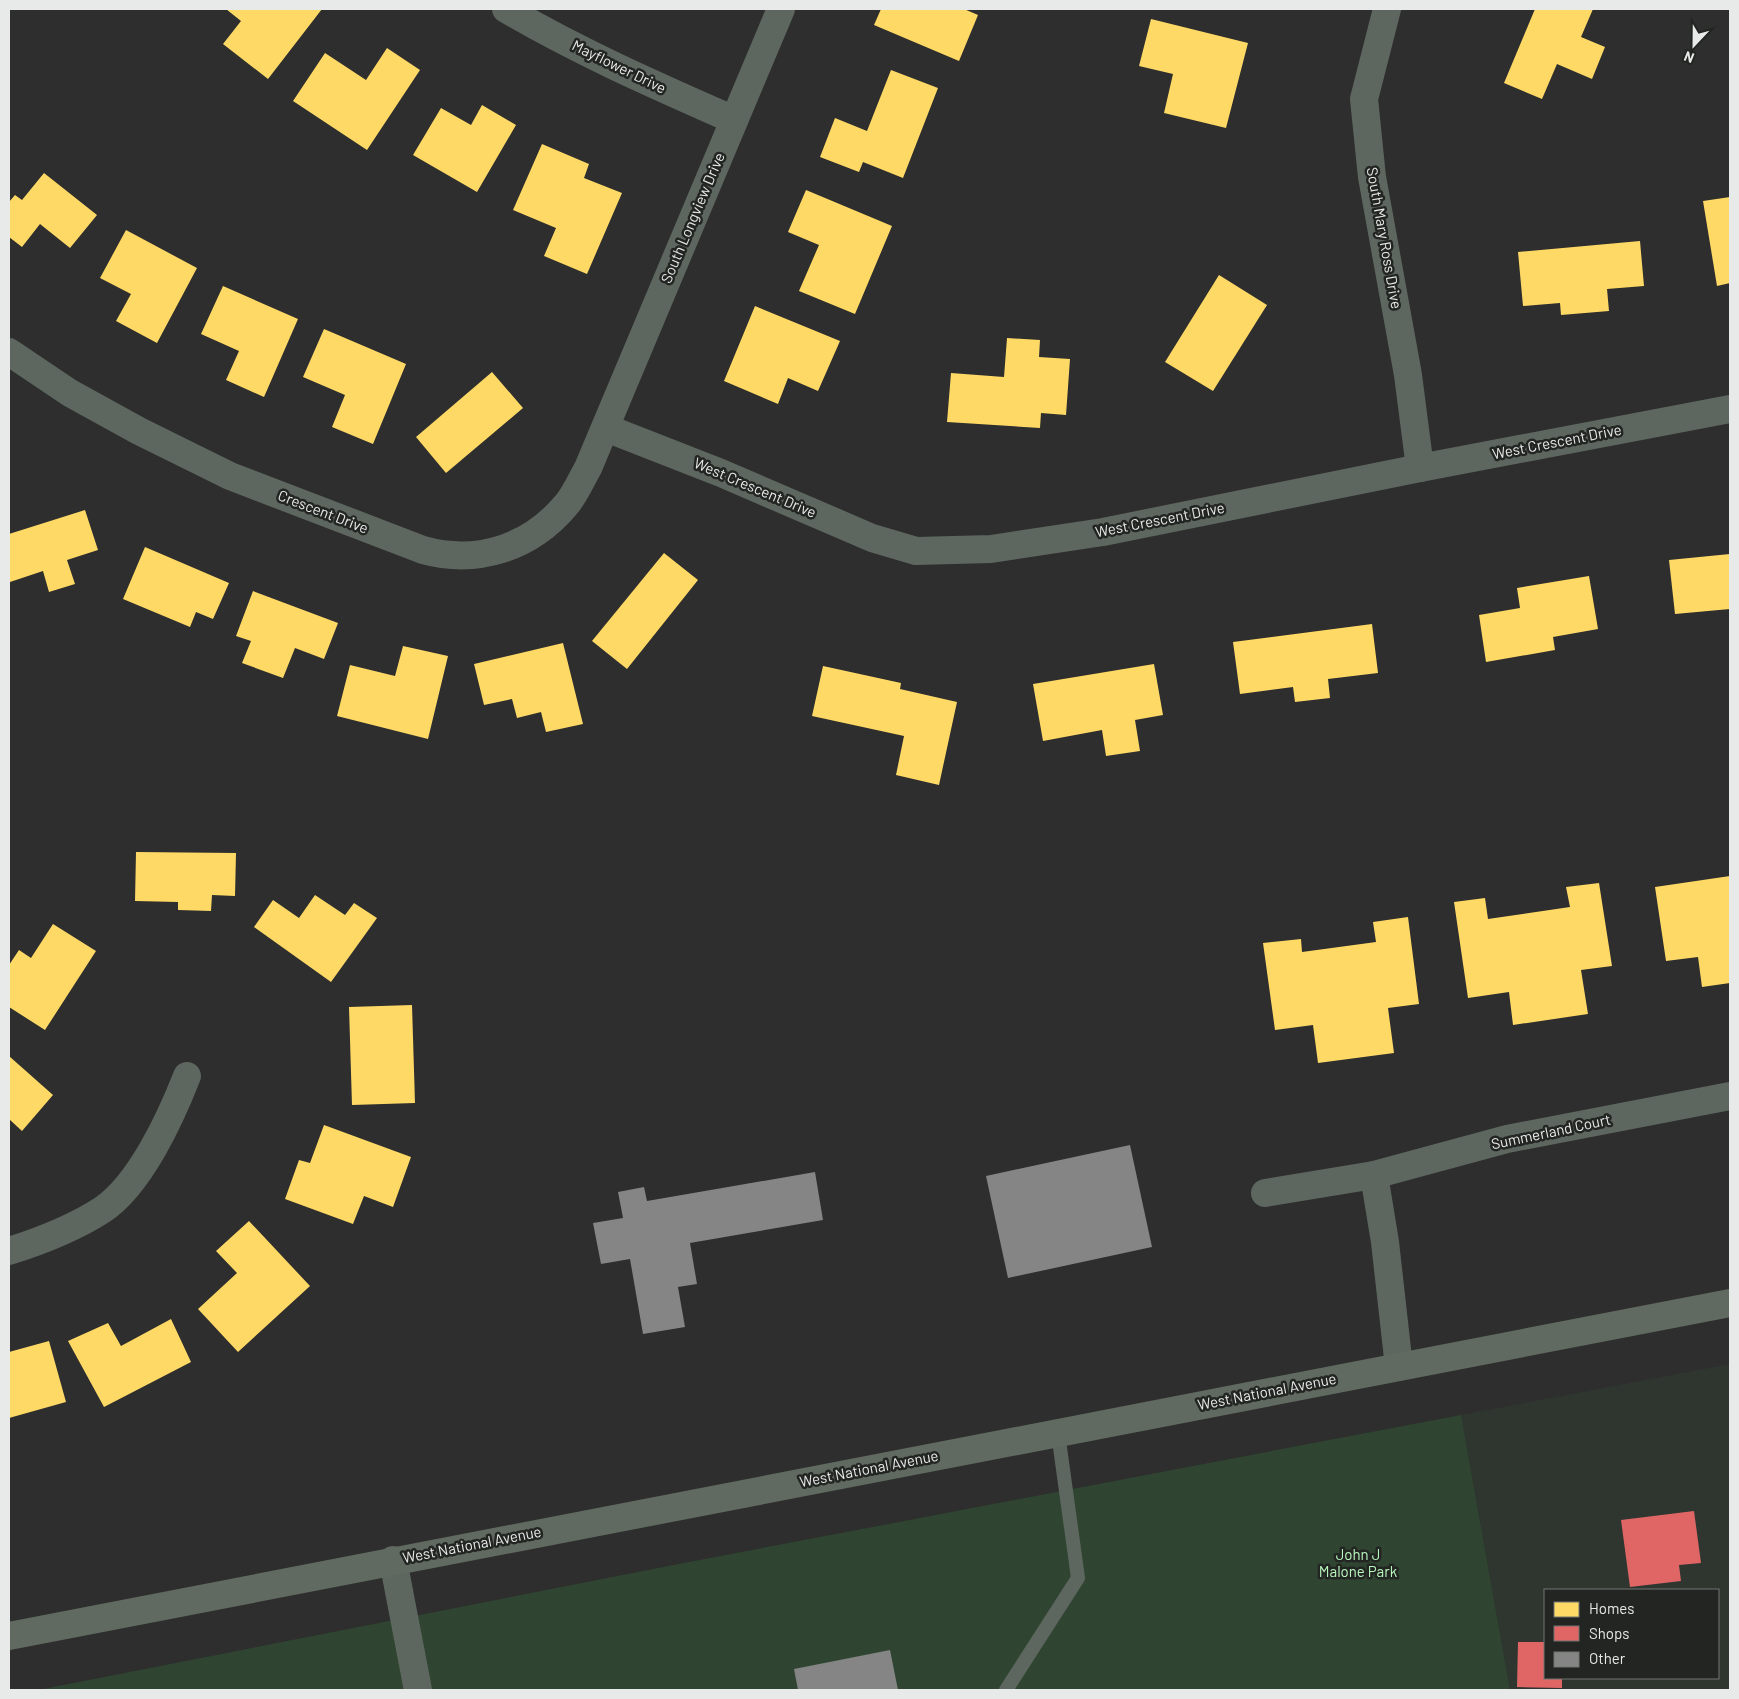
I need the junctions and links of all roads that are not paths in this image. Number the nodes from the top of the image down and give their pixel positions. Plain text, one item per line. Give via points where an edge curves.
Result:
1 (506, 9) edge
2 (781, 9) edge
3 (1387, 9) edge
4 (734, 120) junction
5 (9, 352) edge
6 (1730, 409) edge
7 (606, 428) junction
8 (1420, 468) junction
9 (187, 1076) dead end
10 (1730, 1096) edge
11 (1374, 1175) junction
12 (1265, 1193) dead end
13 (9, 1252) edge
14 (1730, 1303) edge
15 (1399, 1367) junction
16 (1058, 1433) junction
17 (393, 1560) junction
18 (9, 1636) edge
19 (418, 1690) edge
20 (1006, 1690) edge

1 - 4 street, Mayflower Drive via 631,74
2 - 4 street, South Longview Drive
3 - 8 street, South Mary Ross Drive via 1364,98 1372,177 1408,375
4 - 7 street, South Longview Drive
5 - 7 street, Crescent Drive via 70,393 230,476 442,555 479,556 497,552 538,532 567,505
6 - 8 street, West Crescent Drive
7 - 8 street, West Crescent Drive via 872,538 916,551 991,549 1103,532
9 - 13 street via 144,1164 104,1209 46,1239
10 - 11 street, Summerland Court via 1507,1139
11 - 12 street, Summerland Court
11 - 15 street
14 - 15 main road, West National Avenue
15 - 16 main road, West National Avenue
16 - 17 main road, West National Avenue
16 - 20 lane via 1078,1578
17 - 18 main road, West National Avenue
17 - 19 street

